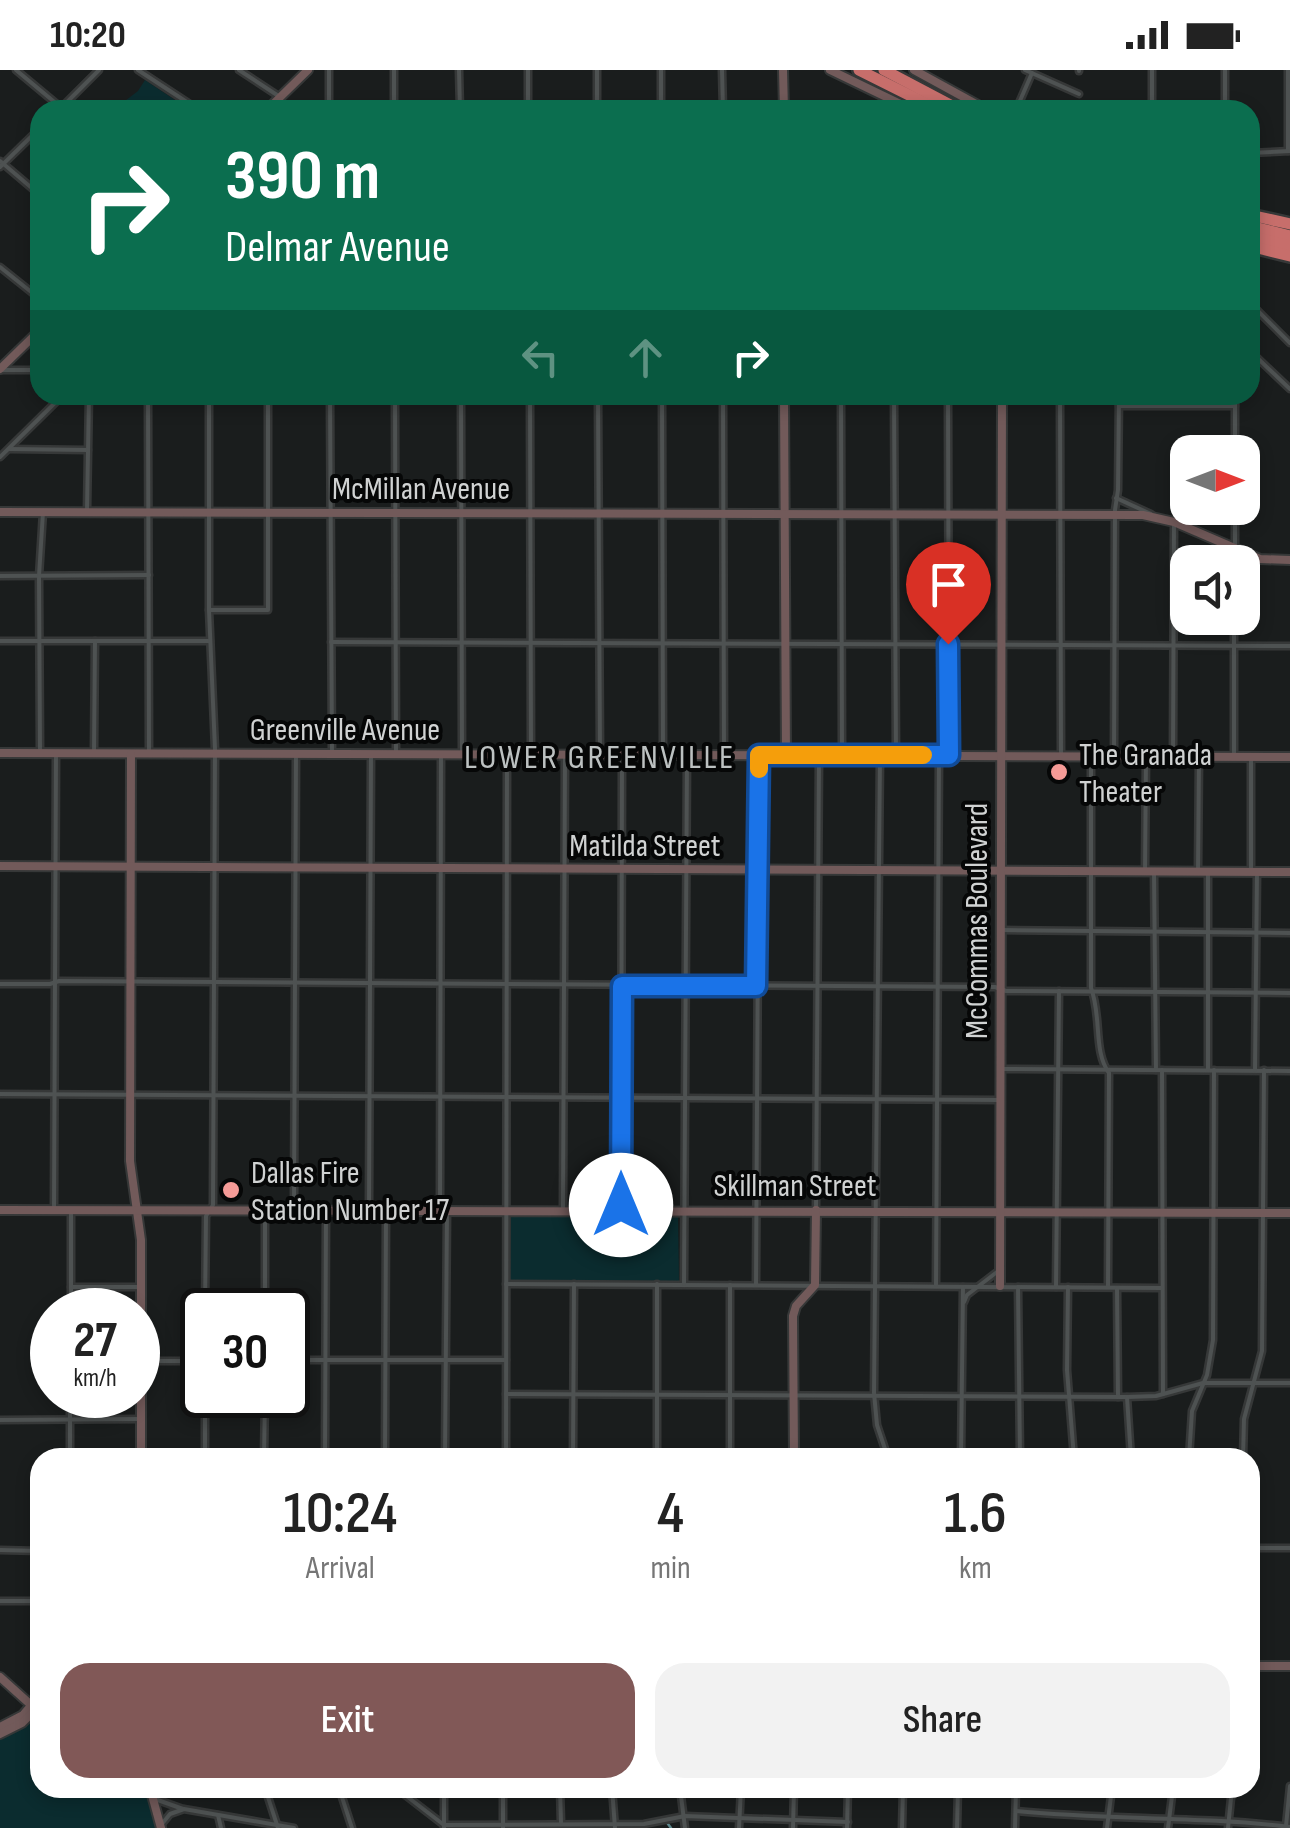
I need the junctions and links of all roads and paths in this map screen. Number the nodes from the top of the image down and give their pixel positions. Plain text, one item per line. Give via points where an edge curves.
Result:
1 (16, 70) edge
2 (99, 70) edge
3 (138, 70) edge
4 (239, 70) edge
5 (308, 70) edge
6 (328, 70) edge
7 (394, 70) edge
8 (460, 70) edge
9 (528, 70) edge
10 (597, 70) edge
11 (661, 70) edge
12 (722, 70) edge
13 (830, 70) edge
14 (860, 70) edge
15 (884, 70) edge
16 (914, 70) edge
17 (1025, 70) edge
18 (1152, 70) edge
19 (1224, 70) edge
20 (1288, 70) edge
21 (784, 71) edge
22 (1032, 74) junction
23 (1079, 94) dead end
24 (280, 97) junction
25 (51, 100) edge
26 (70, 100) edge
27 (184, 100) edge
28 (277, 100) edge
29 (329, 100) edge
30 (394, 100) edge
31 (460, 100) edge
32 (528, 100) edge
33 (597, 100) edge
34 (662, 100) edge
35 (723, 100) edge
36 (784, 100) edge
37 (892, 100) edge
38 (919, 100) edge
39 (941, 100) edge
40 (969, 100) edge
41 (1020, 100) edge
42 (1152, 100) edge
43 (1224, 100) edge
44 (30, 137) edge
45 (1289, 151) edge
46 (1260, 152) edge
47 (1, 164) edge
48 (30, 186) edge
49 (1260, 216) edge
50 (1290, 223) edge
51 (1260, 228) edge
52 (1290, 236) edge
53 (1260, 238) edge
54 (1290, 246) edge
55 (1260, 251) edge
56 (1290, 258) edge
57 (0, 268) edge
58 (30, 291) edge
59 (1260, 313) edge
60 (30, 340) edge
61 (1290, 343) edge
62 (1260, 360) edge
63 (0, 370) edge
64 (30, 370) edge
65 (1290, 389) edge
66 (53, 405) edge
67 (89, 405) edge
68 (148, 405) edge
69 (209, 405) edge
70 (268, 405) edge
71 (330, 405) edge
72 (394, 405) edge
73 (461, 405) edge
74 (530, 405) edge
75 (598, 405) edge
76 (662, 405) edge
77 (723, 405) edge
78 (784, 405) edge
79 (841, 405) edge
80 (894, 405) edge
81 (948, 405) edge
82 (1002, 405) edge
83 (1060, 405) edge
84 (1119, 406) joint
85 (1235, 406) joint
86 (1235, 435) edge
87 (9, 448) junction
88 (88, 450) junction
89 (0, 457) edge
90 (1116, 498) junction
91 (0, 512) edge
92 (43, 512) junction
93 (87, 512) junction
94 (148, 512) junction
95 (208, 512) junction
96 (530, 512) junction
97 (599, 512) junction
98 (268, 513) junction
99 (330, 513) junction
100 (394, 513) junction
101 (461, 513) junction
102 (662, 513) junction
103 (724, 513) junction
104 (785, 513) junction
105 (842, 514) junction
106 (895, 514) junction
107 (948, 514) junction
108 (1001, 514) junction
109 (1060, 515) junction
110 (1114, 515) junction
111 (1156, 516) junction
112 (1170, 521) edge
113 (1174, 525) edge
114 (1181, 525) edge
115 (1228, 545) edge
116 (1260, 559) edge
117 (1290, 560) edge
118 (0, 576) edge
119 (40, 576) junction
120 (149, 576) junction
121 (209, 610) junction
122 (1234, 635) edge
123 (0, 641) edge
124 (39, 641) junction
125 (95, 641) junction
126 (149, 641) junction
127 (210, 641) junction
128 (331, 642) junction
129 (396, 642) junction
130 (462, 642) junction
131 (530, 642) junction
132 (599, 642) junction
133 (663, 642) junction
134 (724, 642) junction
135 (785, 642) junction
136 (842, 643) junction
137 (895, 644) junction
138 (948, 644) junction
139 (1002, 644) junction
140 (1061, 644) junction
141 (1114, 645) junction
142 (1174, 646) junction
143 (1234, 646) junction
144 (1290, 646) edge
145 (0, 753) edge
146 (40, 753) junction
147 (56, 754) junction
148 (94, 754) junction
149 (132, 754) junction
150 (150, 754) junction
151 (215, 754) junction
152 (296, 754) junction
153 (332, 754) junction
154 (371, 754) junction
155 (396, 754) junction
156 (441, 755) junction
157 (462, 755) junction
158 (508, 755) junction
159 (531, 755) junction
160 (564, 755) junction
161 (600, 755) junction
162 (622, 755) junction
163 (663, 755) junction
164 (687, 755) junction
165 (724, 755) junction
166 (759, 755) junction
167 (786, 755) junction
168 (880, 755) junction
169 (896, 755) junction
170 (944, 755) junction
171 (1002, 755) junction
172 (1060, 755) junction
173 (1092, 755) junction
174 (819, 756) junction
175 (842, 756) junction
176 (1114, 756) junction
177 (1146, 756) junction
178 (1174, 757) junction
179 (1199, 757) junction
180 (1234, 757) junction
181 (1251, 758) junction
182 (1290, 758) edge
183 (0, 866) edge
184 (54, 866) junction
185 (132, 867) junction
186 (214, 868) junction
187 (296, 868) junction
188 (371, 868) junction
189 (441, 869) junction
190 (506, 869) junction
191 (564, 870) junction
192 (622, 870) junction
193 (686, 870) junction
194 (758, 870) junction
195 (818, 871) junction
196 (878, 871) junction
197 (938, 871) junction
198 (1002, 871) junction
199 (1091, 872) junction
200 (1150, 872) junction
201 (1198, 872) junction
202 (1208, 872) junction
203 (1254, 872) junction
204 (1290, 872) edge
205 (1001, 930) junction
206 (1091, 931) junction
207 (1155, 932) junction
208 (1209, 932) junction
209 (1256, 932) junction
210 (1290, 932) edge
211 (132, 981) junction
212 (214, 982) junction
213 (296, 982) junction
214 (370, 982) junction
215 (54, 983) junction
216 (441, 983) junction
217 (0, 984) edge
218 (506, 984) junction
219 (564, 985) junction
220 (622, 986) junction
221 (685, 986) junction
222 (756, 986) junction
223 (818, 986) junction
224 (877, 987) junction
225 (938, 987) junction
226 (1001, 989) junction
227 (1059, 992) junction
228 (1092, 992) junction
229 (1156, 992) junction
230 (1209, 992) junction
231 (1256, 992) junction
232 (1290, 992) edge
233 (1059, 1068) junction
234 (1000, 1069) junction
235 (1107, 1070) junction
236 (1159, 1070) junction
237 (1211, 1070) junction
238 (1256, 1070) junction
239 (1264, 1070) junction
240 (1290, 1071) edge
241 (0, 1094) edge
242 (54, 1094) junction
243 (131, 1095) junction
244 (214, 1096) junction
245 (294, 1096) junction
246 (370, 1097) junction
247 (440, 1097) junction
248 (506, 1097) junction
249 (564, 1097) junction
250 (621, 1098) junction
251 (685, 1098) junction
252 (756, 1099) junction
253 (817, 1099) junction
254 (876, 1099) junction
255 (937, 1100) junction
256 (1000, 1100) junction
257 (684, 1209) junction
258 (0, 1210) edge
259 (54, 1210) junction
260 (71, 1210) junction
261 (138, 1210) junction
262 (621, 1210) junction
263 (756, 1210) junction
264 (816, 1210) junction
265 (876, 1210) junction
266 (936, 1210) junction
267 (1000, 1210) junction
268 (1057, 1210) junction
269 (210, 1211) junction
270 (265, 1211) junction
271 (294, 1211) junction
272 (326, 1211) junction
273 (369, 1211) junction
274 (386, 1211) junction
275 (506, 1211) junction
276 (563, 1211) junction
277 (1109, 1211) junction
278 (443, 1212) junction
279 (1162, 1212) junction
280 (1214, 1212) junction
281 (1264, 1212) junction
282 (1290, 1213) edge
283 (1000, 1267) junction
284 (506, 1284) junction
285 (574, 1284) junction
286 (657, 1284) junction
287 (684, 1284) junction
288 (756, 1284) junction
289 (936, 1284) junction
290 (730, 1285) junction
291 (876, 1285) junction
292 (962, 1285) junction
293 (71, 1286) joint
294 (815, 1286) junction
295 (979, 1286) junction
296 (1000, 1286) junction
297 (1018, 1286) junction
298 (142, 1287) joint
299 (1056, 1287) junction
300 (1068, 1287) junction
301 (206, 1288) edge
302 (265, 1288) edge
303 (1108, 1288) junction
304 (1117, 1288) junction
305 (1161, 1288) junction
306 (962, 1306) junction
307 (310, 1360) edge
308 (326, 1360) junction
309 (385, 1360) junction
310 (446, 1360) junction
311 (506, 1360) junction
312 (1203, 1383) junction
313 (1254, 1383) junction
314 (1290, 1383) edge
315 (1188, 1386) junction
316 (506, 1394) junction
317 (573, 1394) junction
318 (657, 1394) junction
319 (730, 1394) junction
320 (794, 1394) junction
321 (874, 1394) junction
322 (1163, 1394) junction
323 (1197, 1394) junction
324 (961, 1395) junction
325 (1018, 1396) junction
326 (1070, 1396) junction
327 (1118, 1397) junction
328 (1127, 1397) junction
329 (141, 1418) joint
330 (205, 1418) edge
331 (265, 1418) edge
332 (70, 1419) junction
333 (0, 1420) edge
334 (70, 1448) edge
335 (140, 1448) edge
336 (205, 1448) edge
337 (264, 1448) edge
338 (325, 1448) edge
339 (385, 1448) edge
340 (446, 1448) edge
341 (506, 1448) edge
342 (573, 1448) edge
343 (657, 1448) edge
344 (730, 1448) edge
345 (794, 1448) edge
346 (885, 1448) edge
347 (962, 1448) edge
348 (1020, 1448) edge
349 (1073, 1448) edge
350 (1130, 1448) edge
351 (1190, 1448) edge
352 (1243, 1448) edge
353 (1260, 1548) edge
354 (1290, 1548) edge
355 (0, 1550) edge
356 (30, 1551) edge
357 (0, 1601) edge
358 (30, 1601) edge
359 (1260, 1666) edge
360 (1290, 1666) edge
361 (0, 1677) edge
362 (30, 1704) edge
363 (30, 1714) edge
364 (30, 1717) edge
365 (0, 1731) edge
366 (1290, 1786) edge
367 (268, 1798) edge
368 (342, 1798) edge
369 (409, 1798) edge
370 (444, 1798) edge
371 (503, 1798) edge
372 (560, 1798) edge
373 (613, 1798) edge
374 (682, 1798) edge
375 (741, 1798) edge
376 (794, 1798) edge
377 (848, 1798) edge
378 (903, 1798) edge
379 (958, 1798) edge
380 (1016, 1798) edge
381 (1111, 1798) edge
382 (1172, 1798) edge
383 (1231, 1798) edge
384 (155, 1800) joint
385 (184, 1809) junction
386 (1016, 1812) junction
387 (218, 1816) junction
388 (685, 1816) junction
389 (740, 1818) junction
390 (1170, 1818) junction
391 (1108, 1819) junction
392 (793, 1820) junction
393 (1228, 1820) junction
394 (644, 1824) junction
395 (560, 1825) junction
396 (848, 1825) edge
397 (161, 1826) edge
398 (278, 1826) edge
399 (444, 1826) edge
400 (503, 1826) edge
401 (616, 1826) edge
402 (1287, 1827) edge
403 (221, 1828) edge
404 (294, 1828) edge
405 (352, 1828) edge
406 (636, 1828) edge
407 (684, 1828) edge
408 (739, 1828) edge
409 (793, 1828) edge
410 (902, 1828) edge
411 (957, 1828) edge
412 (1016, 1828) edge
413 (1108, 1828) edge
414 (1168, 1828) edge
415 (1228, 1828) edge

1 - 25 street
2 - 26 street
3 - 27 street
4 - 24 street
5 - 24 street
6 - 29 street
7 - 30 street
8 - 31 street
9 - 32 street
10 - 33 street
11 - 34 street
12 - 35 street
13 - 37 street
14 - 38 highway
15 - 39 highway
16 - 40 street
17 - 22 street
18 - 42 street
19 - 43 street
20 - 45 street
21 - 36 street
22 - 23 street
22 - 41 street
24 - 28 street
44 - 47 street
45 - 46 street
47 - 48 street
49 - 50 highway
51 - 52 highway
53 - 54 highway
55 - 56 highway
57 - 58 street
59 - 61 street
60 - 63 street
62 - 65 street
63 - 64 street
66 - 87 street
67 - 88 street
68 - 94 street
69 - 95 street
70 - 98 street
71 - 99 street
72 - 100 street
73 - 101 street
74 - 96 street
75 - 97 street
76 - 102 street
77 - 103 street
78 - 104 street
79 - 105 street
80 - 106 street
81 - 107 street
82 - 108 street, McCommas Boulevard
83 - 109 street
84 - 85 street
84 - 90 street
85 - 86 street
87 - 88 street
87 - 89 street
88 - 93 street
90 - 110 street
90 - 111 street
91 - 92 street, McMillan Avenue
92 - 93 street, McMillan Avenue
92 - 119 street
93 - 94 street, McMillan Avenue
94 - 95 street, McMillan Avenue
94 - 120 street
95 - 98 street, McMillan Avenue
95 - 121 street
96 - 97 street, McMillan Avenue
96 - 101 street, McMillan Avenue
96 - 131 street
97 - 102 street, McMillan Avenue
97 - 132 street
98 - 99 street, McMillan Avenue
98 - 121 street via 268,610
99 - 100 street, McMillan Avenue
99 - 128 street
100 - 101 street, McMillan Avenue
100 - 129 street
101 - 130 street
102 - 103 street, McMillan Avenue
102 - 133 street
103 - 104 street, McMillan Avenue
103 - 134 street
104 - 105 street, McMillan Avenue
104 - 135 street
105 - 106 street, McMillan Avenue
105 - 136 street
106 - 107 street, McMillan Avenue
106 - 137 street
107 - 108 street, McMillan Avenue
107 - 138 street
108 - 109 street, McMillan Avenue
108 - 139 street, McCommas Boulevard
109 - 110 street, McMillan Avenue
109 - 140 street
110 - 111 street, McMillan Avenue
110 - 141 street
111 - 112 street, McMillan Avenue
113 - 142 street
114 - 115 street, McMillan Avenue
116 - 117 street, McMillan Avenue
118 - 119 street
119 - 120 street
119 - 124 street
120 - 126 street
121 - 127 street
122 - 143 street
123 - 124 street
124 - 125 street
124 - 146 street
125 - 126 street
125 - 148 street
126 - 127 street
126 - 150 street
127 - 151 street
128 - 129 street
128 - 153 street
129 - 130 street
129 - 155 street
130 - 131 street
130 - 157 street
131 - 132 street
131 - 159 street
132 - 133 street
132 - 161 street
133 - 134 street
133 - 163 street
134 - 135 street
134 - 165 street
135 - 136 street
135 - 167 street
136 - 137 street
136 - 175 street
137 - 138 street
137 - 169 street
138 - 139 street
138 - 170 street
139 - 140 street
139 - 171 street, McCommas Boulevard
140 - 141 street
140 - 172 street
141 - 142 street
141 - 176 street
142 - 143 street
142 - 178 street
143 - 144 street
143 - 180 street
145 - 146 street, Greenville Avenue
146 - 147 street, Greenville Avenue
147 - 148 street, Greenville Avenue
147 - 184 street
148 - 149 street, Greenville Avenue
149 - 150 street, Greenville Avenue
149 - 185 street
150 - 151 street, Greenville Avenue
151 - 152 street, Greenville Avenue
151 - 186 street
152 - 153 street, Greenville Avenue
152 - 187 street
153 - 154 street, Greenville Avenue
154 - 155 street, Greenville Avenue
154 - 188 street
155 - 156 street, Greenville Avenue
156 - 157 street, Greenville Avenue
156 - 189 street
157 - 158 street, Greenville Avenue
158 - 159 street, Greenville Avenue
158 - 190 street
159 - 160 street, Greenville Avenue
160 - 161 street, Greenville Avenue
160 - 191 street
161 - 162 street, Greenville Avenue
162 - 163 street, Greenville Avenue
162 - 192 street
163 - 164 street, Greenville Avenue
164 - 165 street, Greenville Avenue
164 - 193 street
165 - 166 street, Greenville Avenue
166 - 167 street, Greenville Avenue
166 - 194 street
167 - 174 street, Greenville Avenue
168 - 169 street, Greenville Avenue
168 - 175 street, Greenville Avenue
168 - 196 street
169 - 170 street, Greenville Avenue
170 - 171 street, Greenville Avenue
170 - 197 street
171 - 172 street, Greenville Avenue
171 - 198 street, McCommas Boulevard
172 - 173 street, Greenville Avenue
173 - 176 street, Greenville Avenue
173 - 199 street
174 - 175 street, Greenville Avenue
174 - 195 street
176 - 177 street, Greenville Avenue
177 - 178 street, Greenville Avenue
177 - 200 street
178 - 179 street, Greenville Avenue
179 - 180 street, Greenville Avenue
179 - 201 street
180 - 181 street, Greenville Avenue
181 - 182 street, Greenville Avenue
181 - 203 street
183 - 184 street, Matilda Street
184 - 185 street, Matilda Street
184 - 215 street
185 - 186 street, Matilda Street
185 - 211 street
186 - 187 street, Matilda Street
186 - 212 street
187 - 188 street, Matilda Street
187 - 213 street
188 - 189 street, Matilda Street
188 - 214 street
189 - 190 street, Matilda Street
189 - 216 street
190 - 191 street, Matilda Street
190 - 218 street
191 - 192 street, Matilda Street
191 - 219 street
192 - 193 street, Matilda Street
192 - 220 street
193 - 194 street, Matilda Street
193 - 221 street
194 - 195 street, Matilda Street
194 - 222 street
195 - 196 street, Matilda Street
195 - 223 street
196 - 197 street, Matilda Street
196 - 224 street
197 - 198 street, Matilda Street
197 - 225 street
198 - 199 street, Matilda Street
198 - 205 street, McCommas Boulevard
199 - 200 street, Matilda Street
199 - 206 street
200 - 201 street, Matilda Street
200 - 207 street
201 - 202 street, Matilda Street
202 - 203 street, Matilda Street
202 - 208 street
203 - 204 street, Matilda Street
203 - 209 street
205 - 206 street
205 - 226 street, McCommas Boulevard
206 - 207 street
206 - 228 street
207 - 208 street
207 - 229 street
208 - 209 street
208 - 230 street
209 - 210 street
209 - 231 street
211 - 212 street
211 - 215 street
211 - 243 street
212 - 213 street
212 - 244 street
213 - 214 street
213 - 245 street
214 - 216 street
214 - 246 street
215 - 217 street
215 - 242 street
216 - 218 street
216 - 247 street
218 - 219 street
218 - 248 street
219 - 220 street
219 - 249 street
220 - 221 street
220 - 250 street
221 - 222 street
221 - 251 street
222 - 223 street
222 - 252 street
223 - 224 street
223 - 253 street
224 - 225 street
224 - 254 street
225 - 226 street
225 - 255 street
226 - 227 street
226 - 234 street, McCommas Boulevard
227 - 228 street
227 - 233 street
228 - 229 street
228 - 235 street
229 - 230 street
229 - 236 street
230 - 231 street
230 - 237 street
231 - 232 street
231 - 238 street
233 - 234 street
233 - 235 street
233 - 268 street
234 - 256 street, McCommas Boulevard
235 - 236 street
235 - 277 street
236 - 237 street
236 - 279 street
237 - 238 street
237 - 280 street
238 - 239 street
239 - 240 street
239 - 281 street
241 - 242 street
242 - 243 street
242 - 259 street
243 - 244 street
243 - 261 street via 131,1180
244 - 245 street
244 - 269 street
245 - 246 street
245 - 271 street
246 - 247 street
246 - 273 street
247 - 248 street
247 - 278 street
248 - 249 street
248 - 275 street
249 - 250 street
249 - 276 street
250 - 251 street
250 - 262 street
251 - 252 street
251 - 257 street
252 - 253 street
252 - 263 street
253 - 254 street
253 - 264 street
254 - 255 street
254 - 265 street
255 - 256 street
255 - 266 street
256 - 267 street, McCommas Boulevard
257 - 262 street, Skillman Street
257 - 263 street, Skillman Street
257 - 287 street
258 - 259 street, Skillman Street
259 - 260 street, Skillman Street
260 - 261 street, Skillman Street
260 - 293 street
261 - 269 street, Skillman Street
261 - 298 street
262 - 276 street, Skillman Street
263 - 264 street, Skillman Street
263 - 288 street
264 - 265 street, Skillman Street
264 - 294 street
265 - 266 street, Skillman Street
265 - 291 street
266 - 267 street, Skillman Street
266 - 289 street
267 - 268 street, Skillman Street
267 - 283 street, McCommas Boulevard
268 - 277 street, Skillman Street
268 - 299 street
269 - 270 street, Skillman Street
269 - 301 street
270 - 271 street, Skillman Street
270 - 302 street
271 - 272 street, Skillman Street
272 - 273 street, Skillman Street
272 - 308 street
273 - 274 street, Skillman Street
274 - 278 street, Skillman Street
274 - 309 street
275 - 276 street, Skillman Street
275 - 278 street, Skillman Street
275 - 284 street
277 - 279 street, Skillman Street
277 - 303 street
278 - 310 street
279 - 280 street, Skillman Street
279 - 305 street
280 - 281 street, Skillman Street
280 - 312 street via 1213,1340
281 - 282 street, Skillman Street
281 - 313 street via 1262,1350
283 - 295 street
283 - 296 street, McCommas Boulevard
284 - 285 street
284 - 311 street
285 - 286 street
285 - 317 street
286 - 287 street
286 - 318 street
287 - 290 street
288 - 290 street
288 - 294 street
289 - 291 street
289 - 292 street
290 - 319 street
291 - 294 street
291 - 321 street
292 - 295 street
292 - 306 street
293 - 298 street
294 - 320 street via 794,1316
295 - 296 street
295 - 306 street
296 - 297 street
297 - 299 street
297 - 325 street
299 - 300 street
300 - 303 street
300 - 326 street
303 - 304 street
304 - 305 street
304 - 327 street
305 - 322 street
306 - 324 street
307 - 308 street
308 - 309 street
308 - 338 street
309 - 310 street
309 - 339 street
310 - 311 street
310 - 340 street
311 - 316 street
312 - 313 street
312 - 315 street
312 - 323 street
313 - 314 street
313 - 352 street
315 - 322 street
315 - 323 street
316 - 317 street
316 - 341 street
317 - 318 street
317 - 342 street
318 - 319 street
318 - 343 street
319 - 320 street
319 - 344 street
320 - 321 street
320 - 345 street
321 - 324 street
321 - 346 street
322 - 328 street
323 - 351 street
324 - 325 street
324 - 347 street
325 - 326 street
325 - 348 street
326 - 327 street
326 - 349 street
327 - 328 street
328 - 350 street
329 - 332 street
329 - 335 street
330 - 336 street
331 - 337 street
332 - 333 street
332 - 334 street
353 - 354 street
355 - 356 street
357 - 358 street
359 - 360 street
361 - 362 street
363 - 365 street
364 - 365 street
366 - 402 street
367 - 398 street
368 - 405 street
369 - 399 street
370 - 399 street
371 - 400 street
372 - 395 street
373 - 401 street
374 - 388 street
375 - 389 street
376 - 392 street
377 - 396 street
378 - 410 street
379 - 411 street
380 - 386 street
381 - 391 street
382 - 390 street
383 - 393 street
384 - 385 street
384 - 397 street
385 - 387 street
385 - 397 street
386 - 391 street
386 - 412 street
387 - 398 street
387 - 403 street
388 - 389 street
388 - 394 street
388 - 407 street
389 - 392 street
389 - 408 street
390 - 391 street
390 - 393 street
390 - 414 street
391 - 413 street
392 - 396 street
392 - 409 street
393 - 402 street
393 - 415 street
394 - 401 street
394 - 406 street
395 - 400 street
395 - 401 street
398 - 404 street
399 - 400 street

